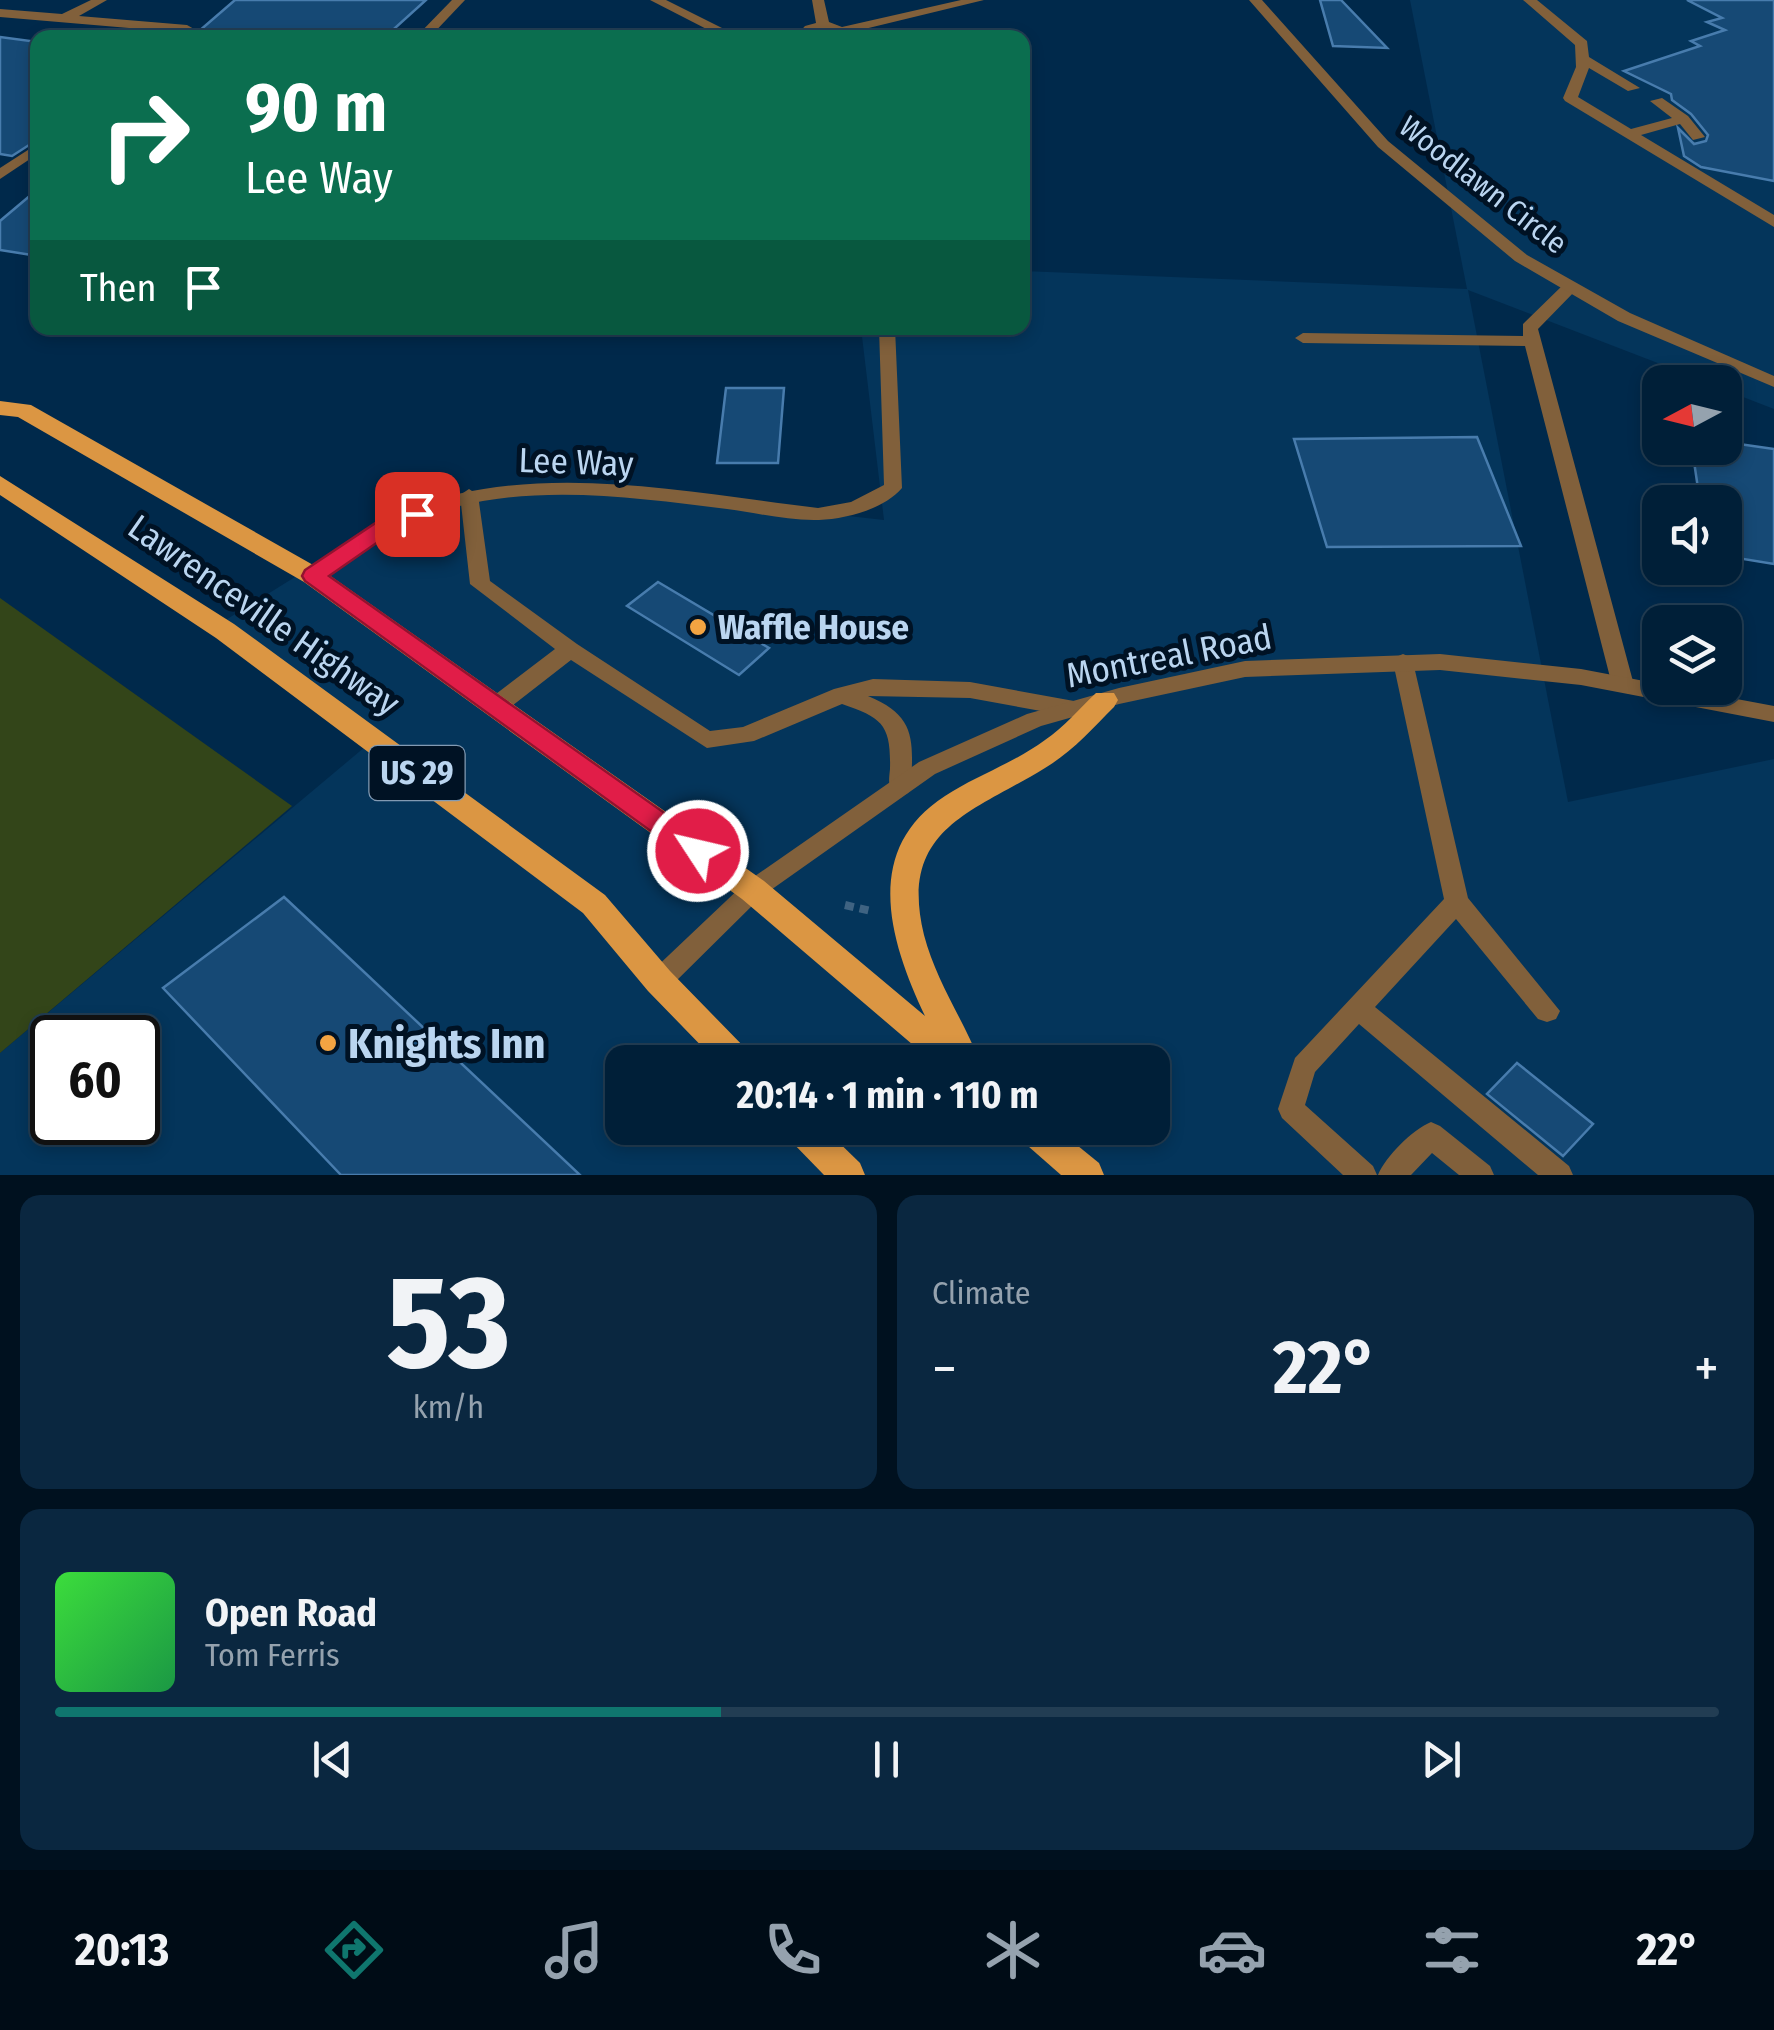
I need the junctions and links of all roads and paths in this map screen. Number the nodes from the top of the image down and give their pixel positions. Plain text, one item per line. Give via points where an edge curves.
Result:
1 (101, 0) edge
2 (459, 0) edge
3 (656, 0) edge
4 (818, 0) edge
5 (978, 0) edge
6 (1255, 0) edge
7 (1529, 0) edge
8 (0, 13) edge
9 (67, 18) junction
10 (823, 26) junction
11 (187, 30) edge
12 (429, 30) edge
13 (719, 30) edge
14 (806, 30) edge
15 (834, 30) edge
16 (860, 30) edge
17 (1583, 59) junction
18 (1633, 88) dead end
19 (1657, 101) dead end
20 (1683, 118) junction
21 (1628, 134) junction
22 (1698, 137) dead end
23 (30, 152) dead end
24 (0, 175) edge
25 (1774, 222) edge
26 (1570, 286) junction
27 (887, 335) edge
28 (1303, 338) dead end
29 (1532, 341) junction
30 (1774, 382) edge
31 (0, 408) edge
32 (0, 484) edge
33 (469, 496) junction
34 (313, 576) junction
35 (570, 649) junction
36 (1403, 662) junction
37 (1622, 685) junction
38 (842, 695) junction
39 (1105, 700) junction
40 (496, 706) junction
41 (1074, 710) junction
42 (1774, 714) edge
43 (900, 787) junction
44 (753, 890) junction
45 (1457, 902) junction
46 (846, 905) dead end
47 (877, 912) dead end
48 (659, 982) junction
49 (1358, 1008) junction
50 (1548, 1010) dead end
51 (721, 1045) edge
52 (936, 1045) edge
53 (956, 1045) edge
54 (818, 1145) edge
55 (1052, 1145) edge
56 (848, 1175) edge
57 (1087, 1175) edge
58 (1363, 1175) edge
59 (1392, 1175) edge
60 (1480, 1175) edge
61 (1560, 1175) edge

1 - 9 street
2 - 12 street
3 - 13 street
4 - 10 street
5 - 16 street
6 - 26 street, Woodlawn Circle via 1383,144 1521,258
7 - 17 street via 1582,44
8 - 9 street
9 - 11 street
10 - 14 street
10 - 15 street
17 - 18 street
17 - 21 street via 1570,98
19 - 20 street
20 - 21 street
20 - 22 street
21 - 25 street
23 - 24 street
26 - 29 street via 1529,328
26 - 30 street, Woodlawn Circle via 1624,317
27 - 33 street, Lee Way via 893,488 856,508 818,514 566,488
28 - 29 street
29 - 37 street
31 - 34 main road, Lawrenceville Highway / US 29 via 23,410
32 - 48 main road, Lawrenceville Highway / US 29 via 225,632 594,904
33 - 34 street, Lee Way via 390,523
33 - 35 street via 480,584
34 - 40 main road, Lawrenceville Highway / US 29
35 - 38 street via 707,740 746,734
35 - 40 street
36 - 37 street, Montreal Road
36 - 39 street, Montreal Road via 1245,670
36 - 45 street
37 - 42 street, Montreal Road
38 - 41 street via 873,687 970,690
38 - 43 street via 883,709 902,734
39 - 41 street, Montreal Road
39 - 53 main road via 1051,751 944,812 917,838 902,908 918,969
40 - 44 main road, Lawrenceville Highway / US 29
41 - 43 street, Montreal Road via 983,742
43 - 44 street, Montreal Road
44 - 48 street, Montreal Road
44 - 52 main road, Lawrenceville Highway / US 29
45 - 49 street
45 - 50 street
46 - 47 path
48 - 51 main road, Lawrenceville Highway / US 29
49 - 58 street via 1304,1066 1291,1110
49 - 61 street
54 - 56 main road
55 - 57 main road
59 - 60 street via 1431,1134

